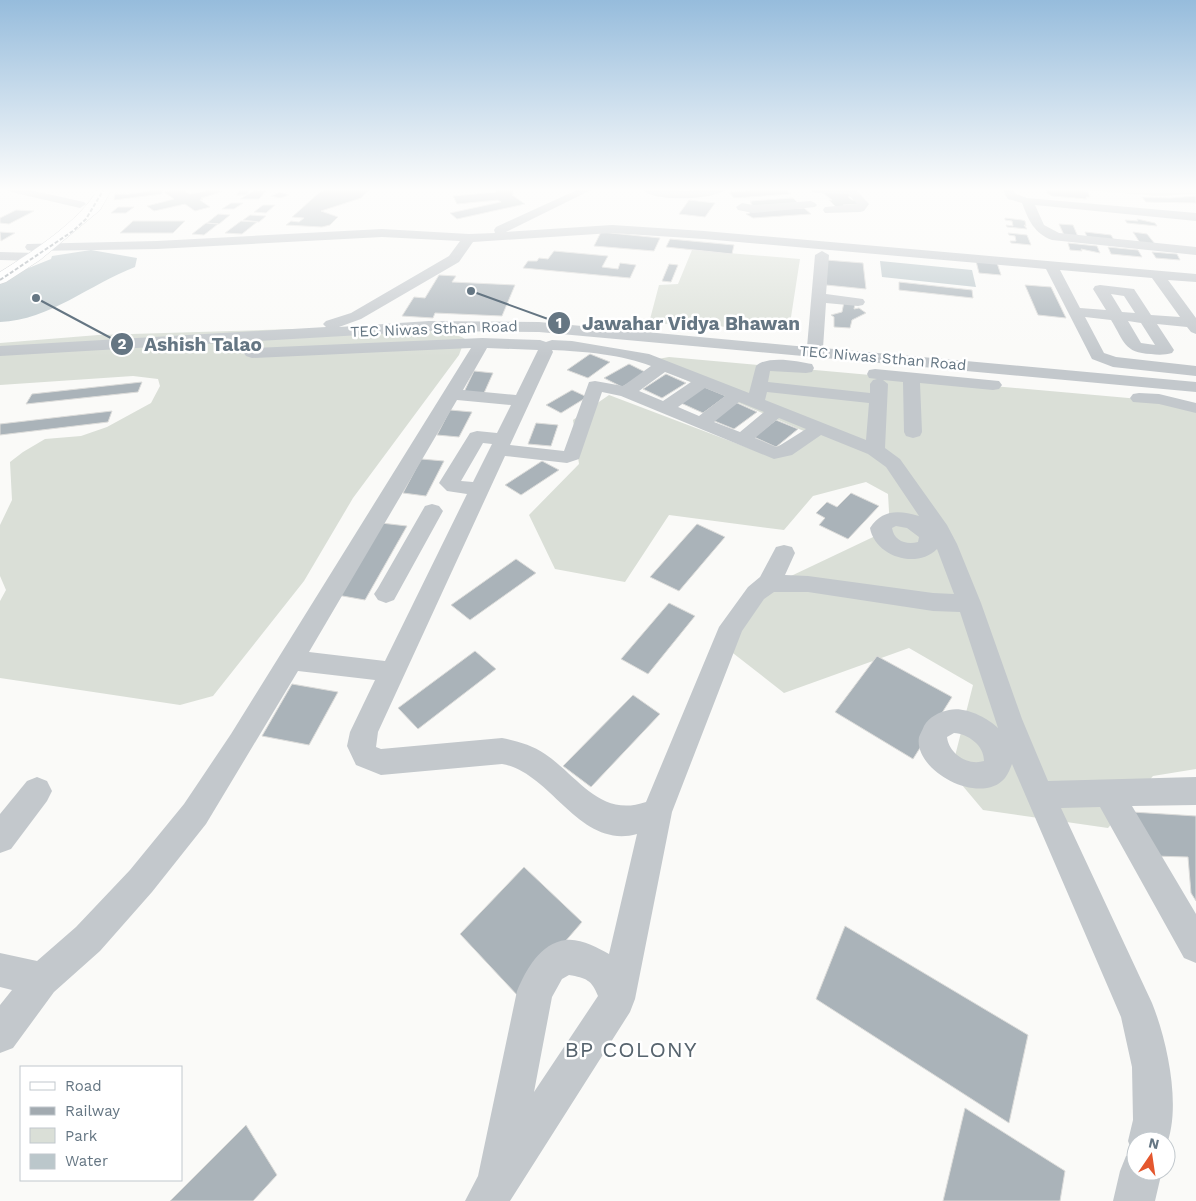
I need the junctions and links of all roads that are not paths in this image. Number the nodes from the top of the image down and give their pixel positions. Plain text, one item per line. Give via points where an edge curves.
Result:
1 (154, 245) edge
2 (464, 245) edge
3 (825, 245) edge
4 (905, 245) edge
5 (1141, 245) edge
6 (43, 246) junction
7 (1195, 250) edge
8 (0, 256) edge
9 (16, 257) junction
10 (0, 267) edge
11 (1053, 270) junction
12 (1196, 278) edge
13 (0, 279) edge
14 (1160, 279) junction
15 (819, 298) junction
16 (858, 302) dead end
17 (1075, 312) junction
18 (1117, 316) junction
19 (1147, 319) junction
20 (1194, 326) edge
21 (0, 337) edge
22 (482, 343) junction
23 (546, 347) junction
24 (0, 351) edge
25 (815, 352) junction
26 (236, 353) dead end
27 (216, 354) dead end
28 (0, 363) edge
29 (663, 365) junction
30 (607, 370) junction
31 (1196, 371) edge
32 (880, 375) junction
33 (704, 381) junction
34 (911, 383) dead end
35 (1196, 387) edge
36 (626, 392) junction
37 (451, 394) junction
38 (738, 394) junction
39 (757, 394) junction
40 (878, 402) junction
41 (665, 408) junction
42 (1196, 408) edge
43 (912, 409) junction
44 (777, 410) junction
45 (701, 423) junction
46 (821, 427) junction
47 (505, 429) junction
48 (913, 432) dead end
49 (742, 440) junction
50 (875, 450) junction
51 (459, 534) junction
52 (784, 553) dead end
53 (435, 584) junction
54 (769, 584) junction
55 (969, 603) junction
56 (291, 660) junction
57 (393, 672) junction
58 (1008, 719) junction
59 (978, 728) junction
60 (989, 773) junction
61 (1035, 786) junction
62 (1196, 790) edge
63 (38, 791) dead end
64 (1108, 793) junction
65 (657, 812) junction
66 (0, 838) edge
67 (1196, 946) edge
68 (0, 970) edge
69 (42, 980) junction
70 (617, 999) junction
71 (0, 1035) edge
72 (1150, 1131) edge
73 (1139, 1181) edge
74 (491, 1194) edge
75 (1134, 1201) edge

1 - 6 street
2 - 21 street via 454,259 356,316 332,324
3 - 15 street
4 - 11 street
5 - 7 street
6 - 9 main road
6 - 13 main road
8 - 9 street
9 - 10 main road
11 - 14 street
11 - 17 street
12 - 14 street
14 - 20 street
15 - 16 street
15 - 25 street
17 - 18 street
17 - 31 street via 1098,356 1106,360
18 - 19 street
18 - 19 street via 1100,289 1129,292
18 - 19 street via 1135,346 1164,351 1166,348
19 - 20 street
22 - 23 street
22 - 26 street
22 - 37 street
23 - 30 street via 572,346
23 - 47 street
24 - 25 street, TEC Niwas Sthan Road via 449,326 584,329
25 - 35 street, TEC Niwas Sthan Road
27 - 28 street
29 - 30 street via 644,357
29 - 33 street
29 - 36 street
30 - 36 street
30 - 47 street via 572,455 567,457
32 - 39 street via 769,365 762,370
32 - 40 street
32 - 42 street via 1159,399
33 - 38 street
33 - 41 street
34 - 43 street
36 - 41 street
37 - 47 street
37 - 56 street
38 - 39 street
38 - 45 street
39 - 40 street
39 - 44 street
40 - 43 street
40 - 50 street
41 - 45 street
43 - 48 street
44 - 46 street
44 - 49 street
45 - 49 street
46 - 49 street via 779,453
46 - 50 street
47 - 51 street
50 - 55 street via 893,463 933,531 946,544
51 - 53 street
51 - 53 street via 427,520 391,586
52 - 54 street
53 - 57 street
54 - 55 street via 808,584 933,602
54 - 65 street via 756,593 731,627
55 - 58 street
56 - 57 street
56 - 69 street via 195,814 88,939
57 - 65 street via 364,732 362,746 366,756 380,762 502,750 521,755 535,764 599,816 621,822
58 - 59 street
58 - 61 street
59 - 60 street via 998,751 996,768
59 - 60 street via 959,721 941,724 933,736 934,746 938,755 956,771 974,776
60 - 61 street
61 - 64 street
61 - 72 street via 1139,1016 1151,1067 1153,1120
62 - 64 street
63 - 66 street
64 - 67 street
65 - 70 street
68 - 69 street
69 - 71 street
70 - 74 street
70 - 74 street via 606,972 587,961 566,957 550,968 535,991
73 - 75 street

